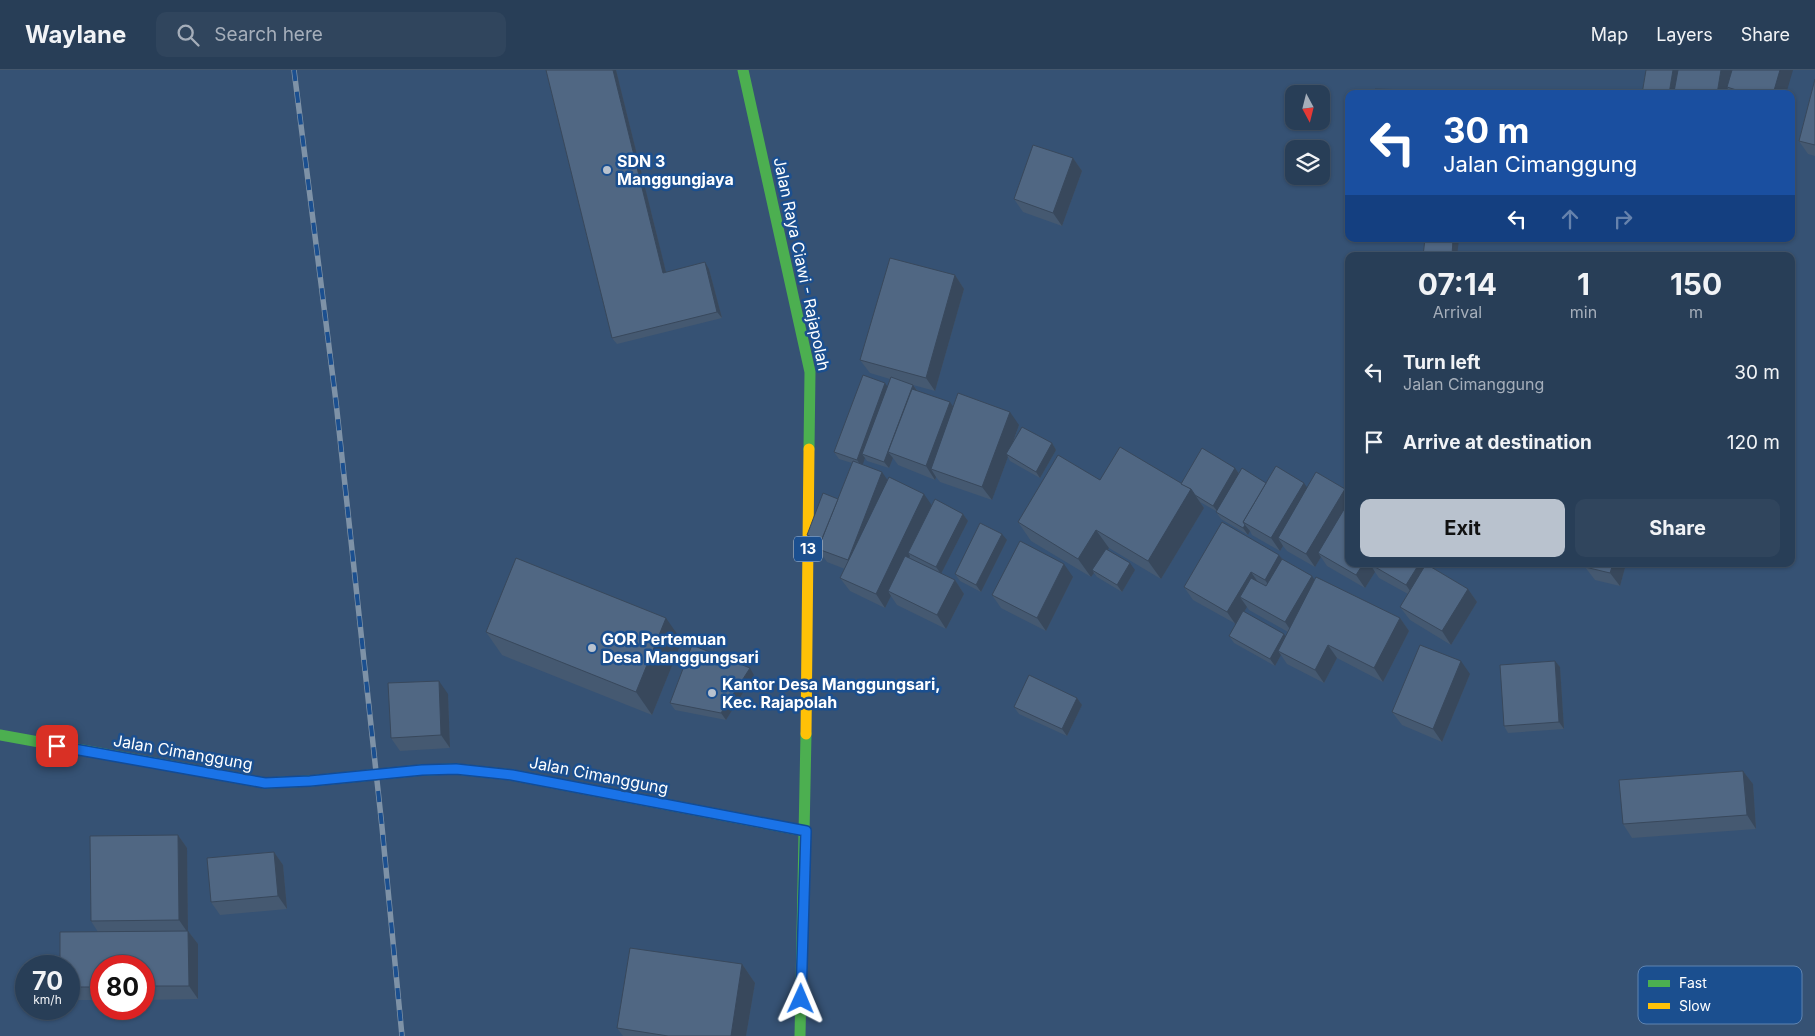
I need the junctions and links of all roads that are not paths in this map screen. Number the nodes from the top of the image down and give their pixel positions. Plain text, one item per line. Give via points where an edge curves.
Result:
1 (743, 70) edge
2 (0, 735) edge
3 (806, 831) junction
4 (800, 1036) edge

1 - 3 main road, Jalan Raya Ciawi - Rajapolah / 13 via 810,372
2 - 3 main road, Jalan Cimanggung, bridge via 265,783 422,770 456,769 512,775
3 - 4 main road, Jalan Raya Ciawi - Rajapolah / 13

